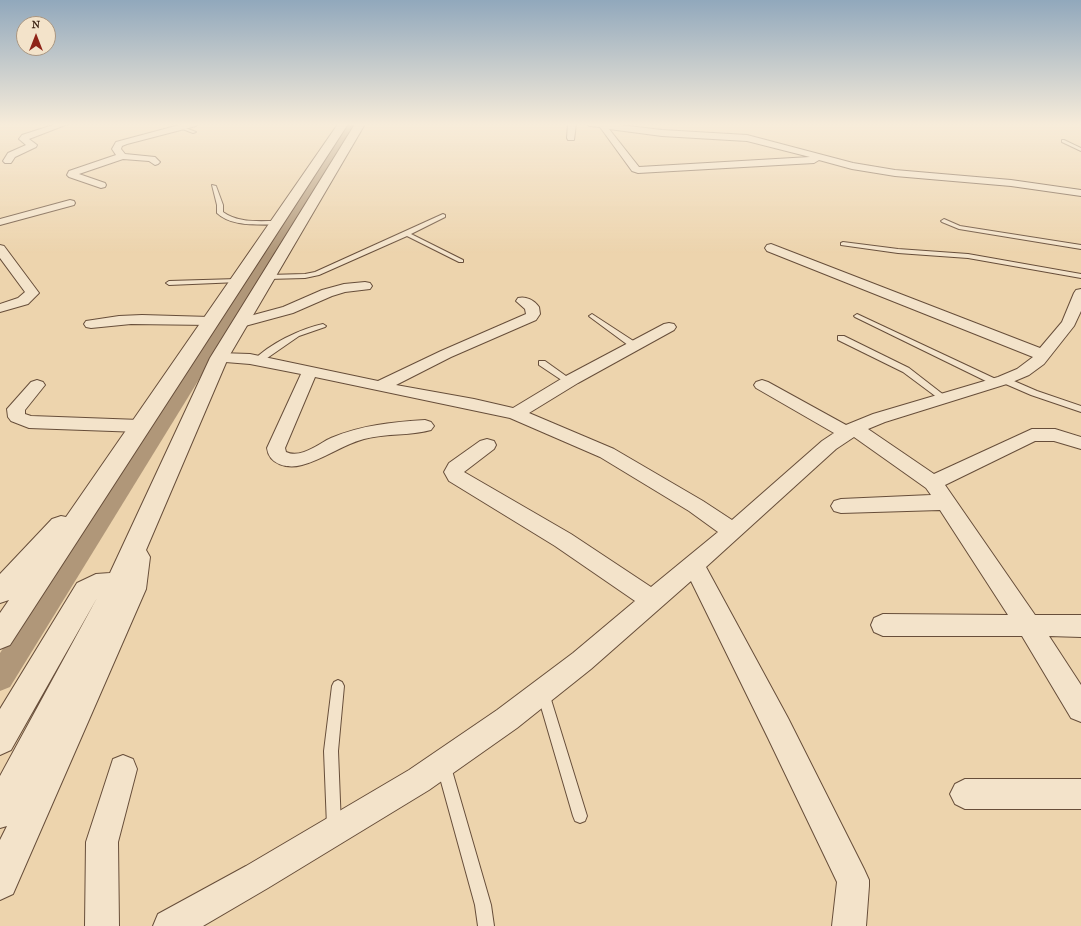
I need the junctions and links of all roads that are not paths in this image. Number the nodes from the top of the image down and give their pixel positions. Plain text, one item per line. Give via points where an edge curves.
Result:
1 (89, 167) edge
2 (314, 167) edge
3 (334, 167) edge
4 (633, 167) edge
5 (702, 167) edge
6 (705, 167) edge
7 (859, 167) edge
8 (714, 176) dead end
9 (101, 185) dead end
10 (214, 186) dead end
11 (1081, 193) edge
12 (70, 203) dead end
13 (443, 216) dead end
14 (944, 221) dead end
15 (0, 222) edge
16 (276, 223) junction
17 (407, 234) junction
18 (843, 244) dead end
19 (1081, 247) edge
20 (771, 248) dead end
21 (0, 249) edge
22 (461, 261) dead end
23 (1081, 276) edge
24 (268, 277) junction
25 (237, 281) junction
26 (169, 283) dead end
27 (365, 286) dead end
28 (1081, 293) edge
29 (523, 301) dead end
30 (0, 308) edge
31 (592, 316) dead end
32 (857, 316) dead end
33 (210, 321) junction
34 (240, 323) junction
35 (91, 324) dead end
36 (323, 326) dead end
37 (669, 327) dead end
38 (841, 338) dead end
39 (635, 346) junction
40 (1043, 355) junction
41 (219, 358) junction
42 (257, 361) junction
43 (542, 363) dead end
44 (310, 371) junction
45 (569, 381) junction
46 (1001, 381) junction
47 (36, 385) dead end
48 (762, 385) dead end
49 (380, 386) junction
50 (945, 399) junction
51 (1081, 408) edge
52 (516, 414) junction
53 (140, 426) junction
54 (425, 426) dead end
55 (851, 430) junction
56 (1081, 443) edge
57 (487, 445) dead end
58 (112, 469) junction
59 (933, 483) junction
60 (945, 502) junction
61 (841, 506) dead end
62 (733, 531) junction
63 (139, 538) junction
64 (694, 565) junction
65 (118, 584) junction
66 (0, 592) edge
67 (652, 600) junction
68 (883, 625) dead end
69 (1028, 625) junction
70 (1081, 626) edge
71 (0, 636) edge
72 (338, 686) dead end
73 (543, 692) junction
74 (1081, 709) edge
75 (0, 739) edge
76 (443, 764) junction
77 (123, 769) dead end
78 (964, 794) dead end
79 (1081, 794) edge
80 (0, 811) edge
81 (580, 816) dead end
82 (334, 831) junction
83 (0, 881) edge
84 (102, 926) edge
85 (170, 926) edge
86 (486, 926) edge
87 (849, 926) edge

1 - 9 street via 72,175
2 - 16 street
3 - 24 street
4 - 5 street via 641,171
6 - 8 street
7 - 11 street via 895,173 1007,182
10 - 16 lane via 220,213 227,218 245,222
12 - 15 street
13 - 17 lane
14 - 19 lane via 959,228
16 - 25 street
17 - 22 lane
17 - 24 lane via 317,274
18 - 23 lane via 968,256
20 - 40 street
21 - 30 street via 32,293 23,301
24 - 34 street
25 - 26 lane
25 - 33 street
27 - 34 street via 333,291 288,310
28 - 40 street via 1069,323
29 - 49 street via 532,307 531,317 460,347
31 - 39 lane
32 - 46 lane
33 - 35 street via 135,320
33 - 53 street
34 - 41 street
36 - 42 lane via 309,329 284,341
37 - 39 street
38 - 50 lane via 906,370
39 - 45 street
40 - 46 street via 1023,372
41 - 42 street
41 - 63 street
42 - 44 street
43 - 45 lane
44 - 49 street
44 - 54 street via 276,448 277,456 298,460 342,440 378,429
45 - 52 street via 542,395
46 - 50 street
46 - 51 lane
47 - 53 street via 16,409 17,417 29,422
48 - 55 street
49 - 52 street
50 - 55 street via 879,418
52 - 62 street via 607,453
53 - 58 street
55 - 59 street
55 - 62 street via 830,445
56 - 59 street via 1055,435 1032,435
57 - 67 street via 456,468 456,476 569,544
58 - 66 street
58 - 71 street
59 - 60 street
60 - 61 street
60 - 69 street
62 - 64 street
63 - 65 street
63 - 83 street via 133,589
64 - 67 street
64 - 87 street via 853,880 854,893
65 - 75 street via 96,585 86,592
65 - 80 street
67 - 73 street
68 - 69 street
69 - 70 street
69 - 74 street
72 - 82 lane via 331,751
73 - 76 street
73 - 81 lane
76 - 82 street
76 - 86 lane via 483,905
77 - 84 street via 102,842
78 - 79 street
82 - 85 street

